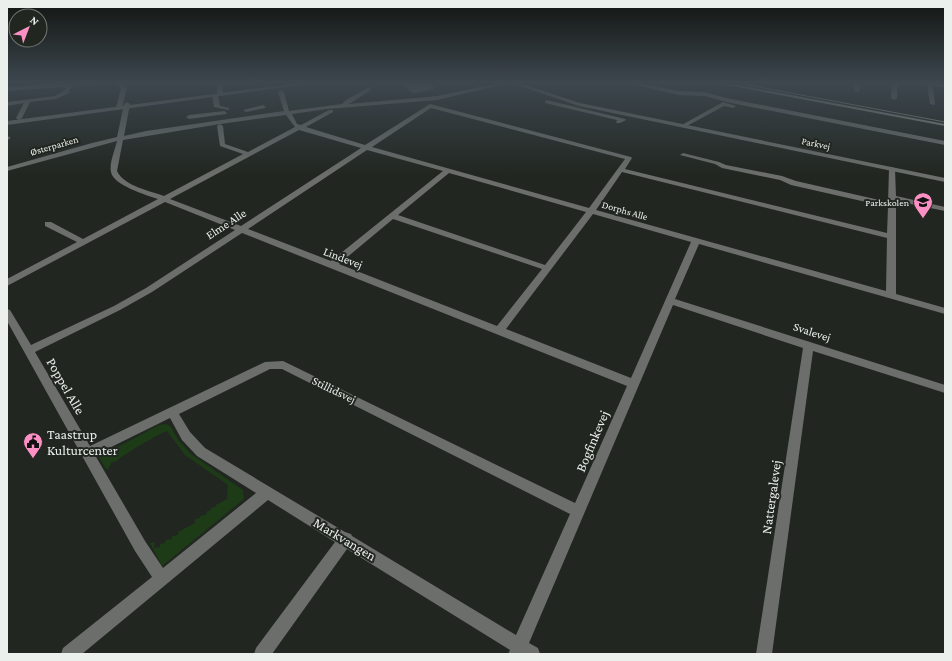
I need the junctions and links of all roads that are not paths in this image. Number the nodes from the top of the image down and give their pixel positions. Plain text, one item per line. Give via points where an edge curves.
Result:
1 (204, 112) edge
2 (22, 113) edge
3 (64, 113) edge
4 (70, 113) edge
5 (122, 113) edge
6 (200, 113) edge
7 (288, 113) joint
8 (328, 113) edge
9 (420, 113) edge
10 (457, 113) edge
11 (602, 113) edge
12 (616, 113) edge
13 (705, 113) edge
14 (769, 113) edge
15 (791, 113) edge
16 (187, 116) dead end
17 (19, 118) junction
18 (7, 121) edge
19 (618, 122) dead end
20 (205, 125) junction
21 (220, 126) dead end
22 (683, 126) junction
23 (300, 127) junction
24 (119, 138) junction
25 (945, 143) edge
26 (945, 147) edge
27 (367, 148) junction
28 (248, 154) junction
29 (683, 155) dead end
30 (7, 169) edge
31 (892, 169) junction
32 (449, 170) junction
33 (621, 170) junction
34 (945, 180) edge
35 (162, 200) junction
36 (891, 201) junction
37 (945, 209) edge
38 (592, 210) junction
39 (392, 216) junction
40 (48, 224) dead end
41 (239, 230) junction
42 (890, 236) junction
43 (696, 241) junction
44 (83, 242) junction
45 (331, 266) junction
46 (546, 268) junction
47 (7, 283) edge
48 (891, 294) junction
49 (670, 301) junction
50 (945, 310) edge
51 (7, 312) edge
52 (499, 331) junction
53 (809, 345) junction
54 (29, 350) junction
55 (634, 384) junction
56 (945, 389) edge
57 (172, 411) junction
58 (87, 454) junction
59 (266, 492) junction
60 (578, 511) junction
61 (346, 539) junction
62 (161, 578) junction
63 (518, 650) edge
64 (70, 654) edge
65 (262, 654) edge
66 (532, 654) edge
67 (764, 654) edge

1 - 20 street
2 - 17 street
3 - 17 street
4 - 18 street
5 - 24 street, Lindevej
6 - 16 street
7 - 20 street, Østerparken
7 - 23 street via 292,121
8 - 23 street
9 - 27 street, Elme Alle
10 - 33 street, Elme Alle via 628,157
11 - 19 street, Parkvej via 623,120
12 - 22 street, Parkvej
13 - 22 street, Parkvej
14 - 26 street, Parkvej
15 - 25 street
17 - 18 street
20 - 24 street, Østerparken
21 - 28 street via 222,144
22 - 31 street, Parkvej
23 - 27 street, Dorphs Alle
23 - 28 street
24 - 30 street, Østerparken
24 - 35 street, Lindevej via 114,168 116,176 126,184
27 - 32 street, Dorphs Alle
27 - 41 street, Elme Alle
28 - 35 street
29 - 36 street via 794,183
31 - 34 street, Parkvej
31 - 36 street
32 - 38 street, Dorphs Alle
32 - 39 street
33 - 38 street
33 - 42 street
35 - 41 street, Lindevej
35 - 44 street
36 - 37 street
36 - 42 street
38 - 43 street, Dorphs Alle
38 - 46 street
39 - 45 street
39 - 46 street
40 - 44 street
41 - 45 street, Lindevej
41 - 54 street, Elme Alle via 131,301
42 - 48 street
43 - 48 street, Dorphs Alle
43 - 49 street, Bogfinkevej
44 - 47 street
45 - 52 street, Lindevej
46 - 52 street
48 - 50 street, Dorphs Alle
49 - 53 street, Svalevej
49 - 55 street, Bogfinkevej
51 - 54 street, Poppel Alle
52 - 55 street, Lindevej
53 - 56 street, Svalevej
53 - 67 street, Nattergalevej
54 - 58 street, Poppel Alle
55 - 60 street, Bogfinkevej
57 - 58 street, Stillidsvej
57 - 59 street, Markvangen via 186,436 201,452
57 - 60 street, Stillidsvej via 269,365 283,365
58 - 62 street, Poppel Alle via 92,458 140,546
59 - 61 street, Markvangen
59 - 62 street
60 - 63 street, Bogfinkevej
61 - 63 street, Markvangen
61 - 65 street
62 - 64 street
63 - 66 street, Markvangen

